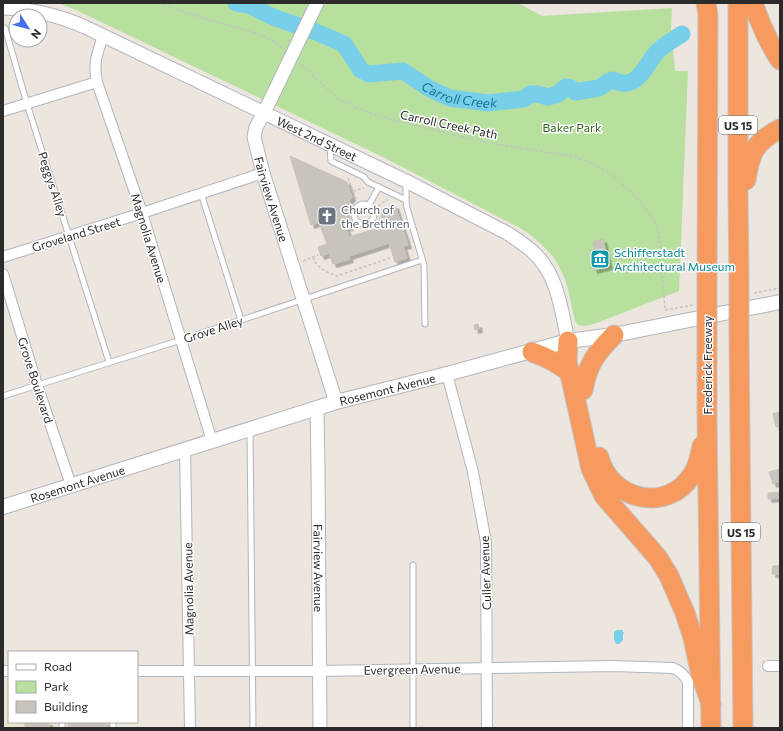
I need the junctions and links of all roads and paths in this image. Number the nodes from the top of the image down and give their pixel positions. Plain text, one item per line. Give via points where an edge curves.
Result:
1 (158, 3) edge
2 (317, 3) edge
3 (706, 3) edge
4 (738, 3) edge
5 (753, 3) edge
6 (3, 8) edge
7 (5, 28) dead end
8 (103, 36) junction
9 (292, 56) junction
10 (780, 60) edge
11 (97, 82) junction
12 (27, 104) junction
13 (3, 111) edge
14 (264, 113) junction
15 (780, 129) edge
16 (330, 144) junction
17 (263, 173) junction
18 (347, 175) dead end
19 (406, 181) junction
20 (367, 184) junction
21 (379, 187) junction
22 (353, 191) junction
23 (201, 193) junction
24 (356, 199) dead end
25 (390, 199) dead end
26 (406, 200) junction
27 (369, 205) dead end
28 (142, 213) junction
29 (382, 225) dead end
30 (70, 236) junction
31 (739, 247) junction
32 (318, 255) dead end
33 (3, 257) edge
34 (313, 257) junction
35 (390, 258) dead end
36 (423, 263) junction
37 (292, 265) junction
38 (3, 274) edge
39 (780, 288) edge
40 (749, 294) dead end
41 (303, 300) junction
42 (780, 302) edge
43 (696, 304) dead end
44 (241, 320) junction
45 (425, 324) dead end
46 (614, 335) junction
47 (181, 340) junction
48 (568, 341) junction
49 (532, 352) junction
50 (109, 362) junction
51 (569, 372) junction
52 (447, 374) junction
53 (37, 385) junction
54 (584, 390) junction
55 (3, 396) edge
56 (336, 402) junction
57 (316, 408) junction
58 (707, 417) junction
59 (250, 429) junction
60 (212, 441) junction
61 (185, 450) junction
62 (71, 485) junction
63 (3, 507) edge
64 (414, 565) dead end
65 (768, 666) dead end
66 (780, 666) edge
67 (487, 668) junction
68 (413, 670) junction
69 (138, 671) edge
70 (190, 671) junction
71 (253, 671) junction
72 (319, 671) junction
73 (711, 704) junction
74 (190, 728) edge
75 (253, 728) edge
76 (320, 728) edge
77 (413, 728) edge
78 (487, 728) edge
79 (688, 728) edge
80 (711, 728) edge
81 (743, 728) edge

1 - 9 path, Carroll Creek Path via 256,33 276,43
2 - 9 street, Fairview Avenue
3 - 58 highway, Frederick Freeway / US 15, bridge
4 - 31 highway, US 15
5 - 10 highway via 772,49
6 - 8 street, West 2nd Street via 32,10 59,17
7 - 12 lane, Peggys Alley
8 - 11 street, Magnolia Avenue via 95,61
8 - 14 street, West 2nd Street
9 - 14 street, Fairview Avenue
9 - 43 path, Carroll Creek Path via 336,97 381,117 489,143 572,156 607,172 633,194 656,225 660,242 665,310
11 - 12 street
11 - 28 street, Magnolia Avenue
12 - 13 street
12 - 30 lane, Peggys Alley
14 - 16 street, West 2nd Street
14 - 17 street, Fairview Avenue via 254,137
15 - 31 highway via 758,145 750,159 744,190
16 - 19 street, West 2nd Street
16 - 20 lane via 331,161 364,177
17 - 23 street, Groveland Street
17 - 37 street, Fairview Avenue
18 - 22 path
19 - 26 lane
19 - 48 street, West 2nd Street via 498,228 534,252 554,282
20 - 21 lane
20 - 22 path
21 - 26 lane
21 - 27 lane
22 - 24 path
23 - 28 street, Groveland Street
23 - 44 lane
25 - 29 path via 377,207
26 - 36 lane
28 - 30 street, Groveland Street
28 - 47 street, Magnolia Avenue
30 - 33 street, Groveland Street
30 - 50 lane, Peggys Alley
31 - 81 highway, US 15, bridge
32 - 34 path
34 - 35 path via 318,266 337,276
34 - 37 path
36 - 41 lane, Grove Alley
36 - 45 lane
37 - 41 street, Fairview Avenue
38 - 53 street, Grove Boulevard
39 - 40 path
41 - 44 lane, Grove Alley
41 - 56 street, Fairview Avenue
42 - 46 main road, Rosemont Avenue
44 - 47 lane, Grove Alley
46 - 48 main road, Rosemont Avenue
46 - 54 highway via 594,357 587,372
47 - 50 lane, Grove Alley
47 - 60 street, Magnolia Avenue
48 - 49 main road, Rosemont Avenue
48 - 51 highway
48 - 54 highway
49 - 51 highway via 551,359
49 - 52 main road, Rosemont Avenue
50 - 53 lane, Grove Alley
51 - 73 highway via 591,469 611,506 658,558 669,576 685,613
52 - 56 main road, Rosemont Avenue
52 - 67 street, Culler Avenue via 473,472 486,542
53 - 55 lane, Grove Alley
53 - 62 street, Grove Boulevard
54 - 58 highway via 601,464 614,484 633,496 650,498 666,495 685,484 697,466
56 - 57 main road, Rosemont Avenue
57 - 59 main road, Rosemont Avenue
57 - 72 street, Fairview Avenue
58 - 73 highway, Frederick Freeway / US 15
59 - 60 main road, Rosemont Avenue
59 - 71 lane
60 - 61 main road, Rosemont Avenue
61 - 62 main road, Rosemont Avenue
61 - 70 street, Magnolia Avenue
62 - 63 main road, Rosemont Avenue
64 - 68 lane
65 - 66 street
67 - 68 street, Evergreen Avenue
67 - 78 street, Culler Avenue
67 - 79 street, Evergreen Avenue via 673,668 680,671 688,682
68 - 72 street, Evergreen Avenue
68 - 77 lane
69 - 70 street, Evergreen Avenue
70 - 71 street, Evergreen Avenue
70 - 74 street, Magnolia Avenue
71 - 72 street, Evergreen Avenue
71 - 75 lane
72 - 76 street, Fairview Avenue
73 - 80 highway, Frederick Freeway / US 15

